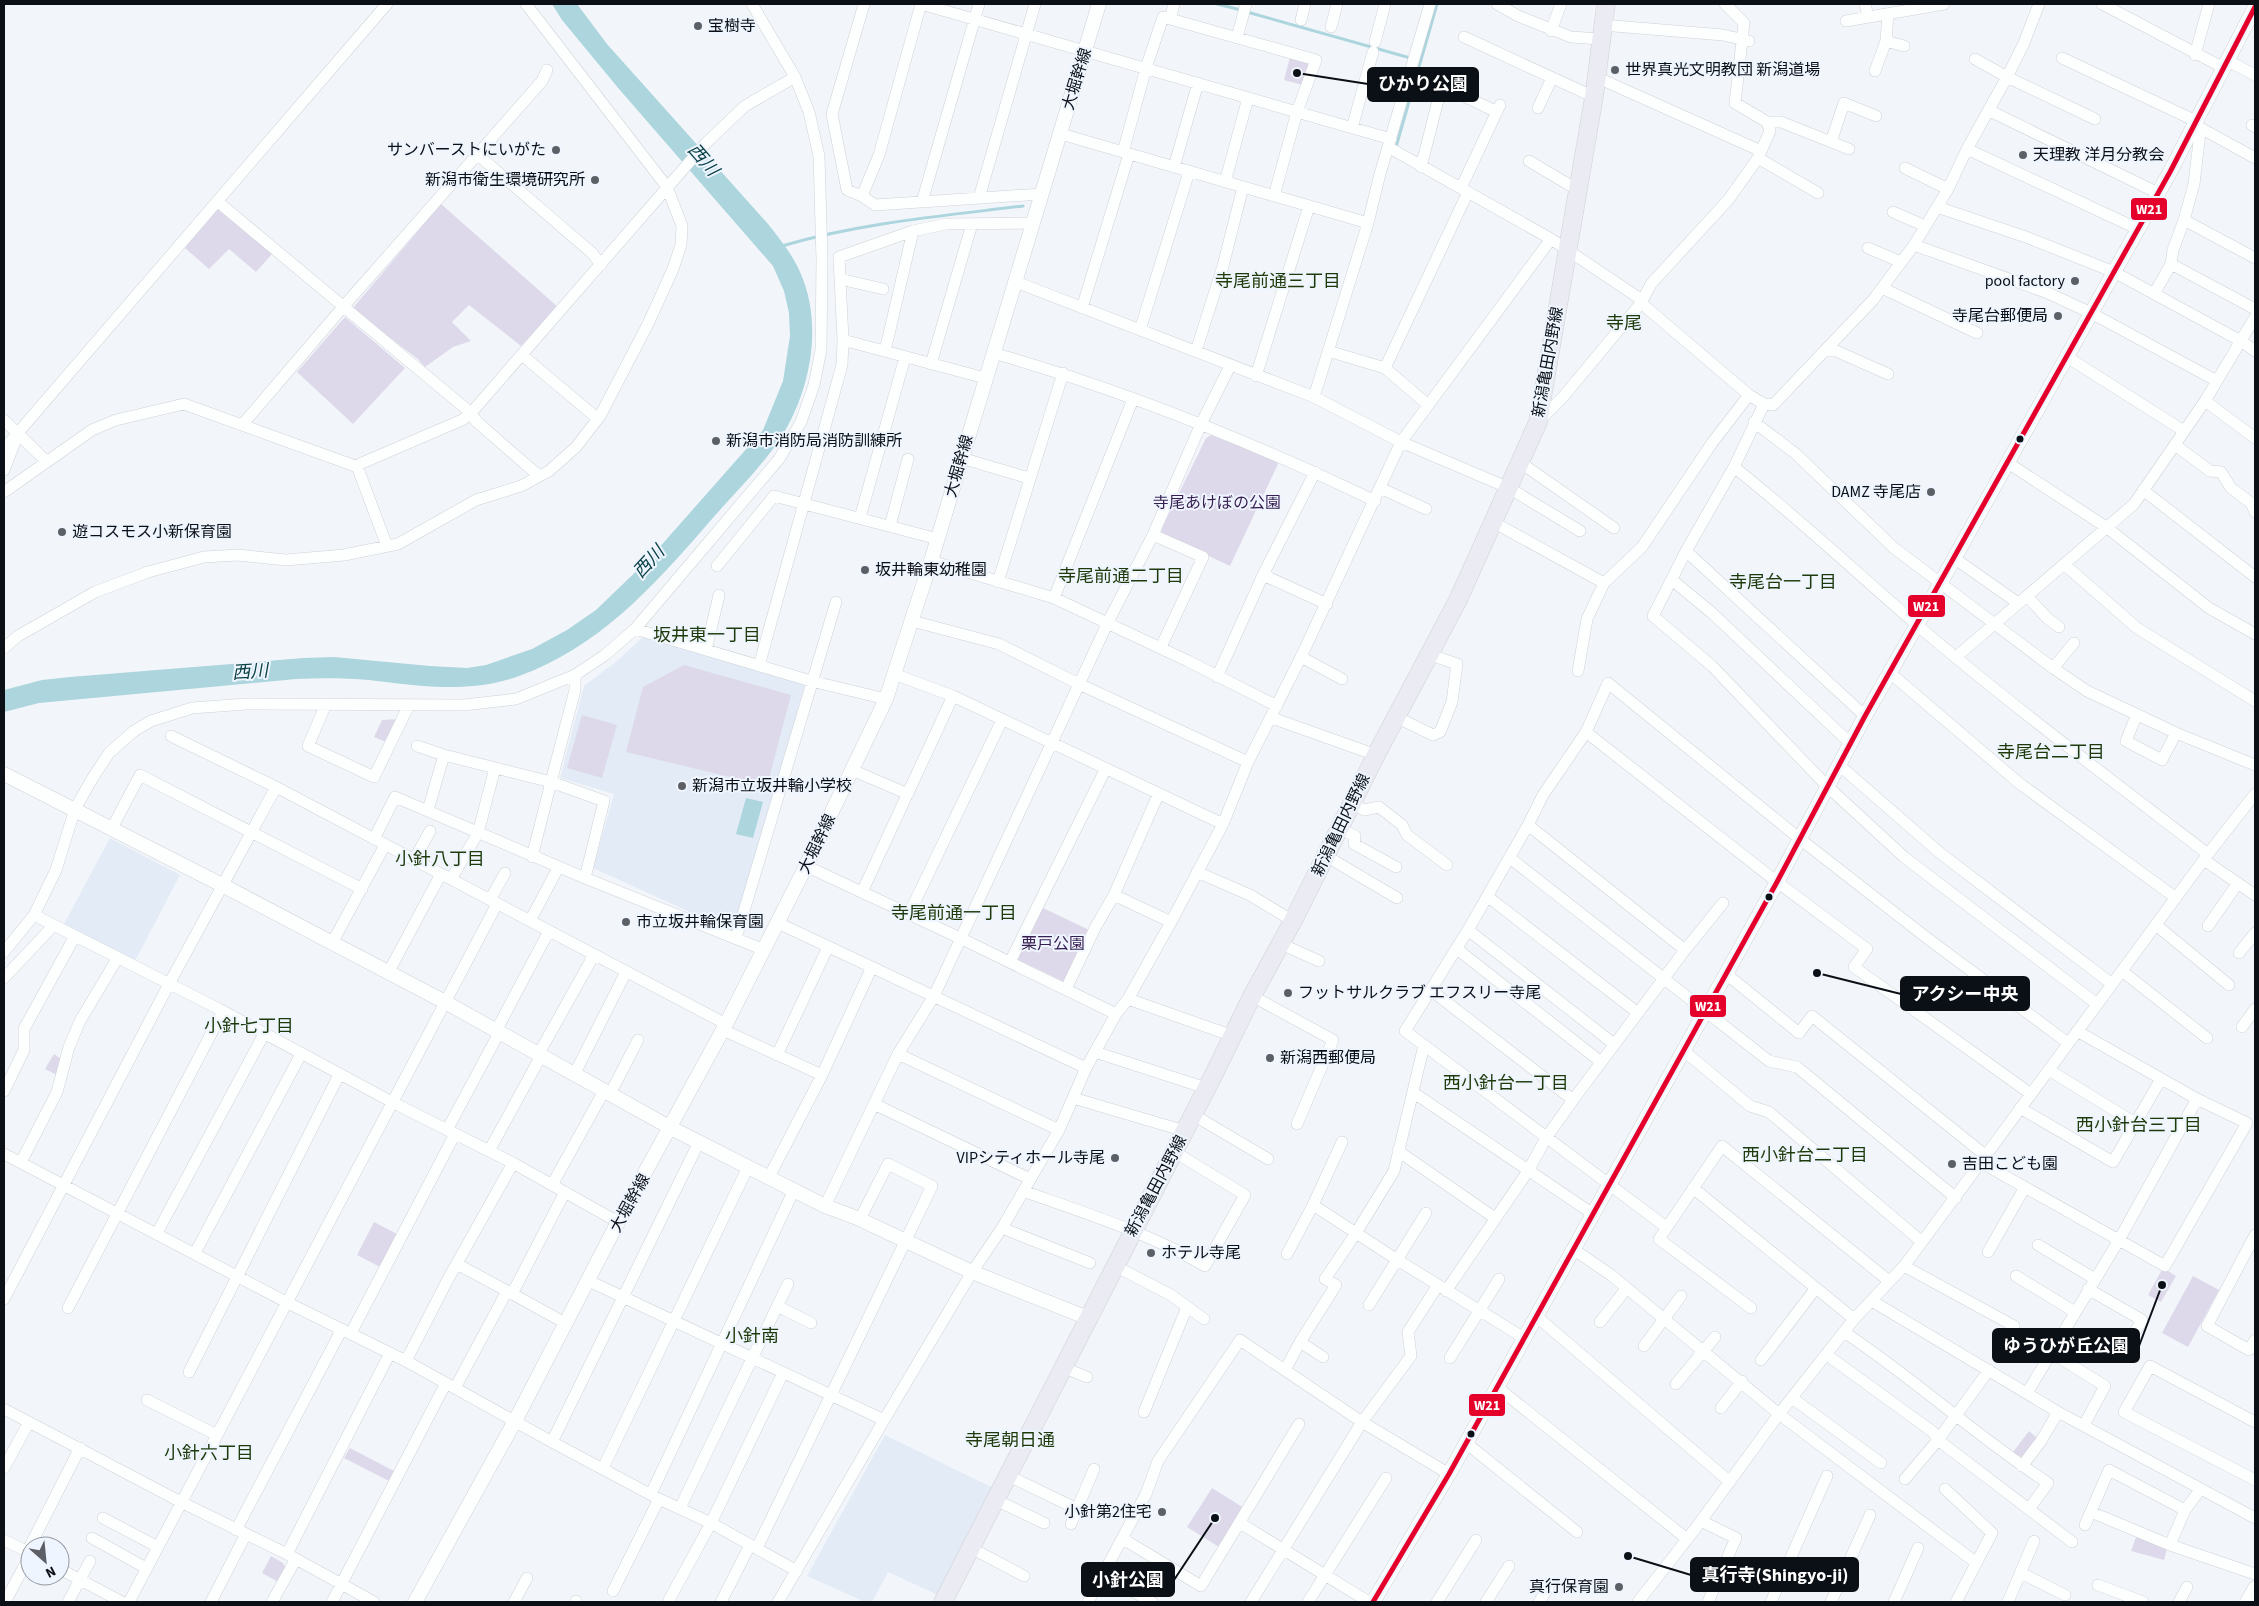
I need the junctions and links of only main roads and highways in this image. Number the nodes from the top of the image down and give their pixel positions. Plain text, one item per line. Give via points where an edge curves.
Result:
1 (1606, 4) edge
2 (943, 1602) edge

1 - 2 main road, 新潟亀田内野線 via 1594,97 1538,422 1458,600

